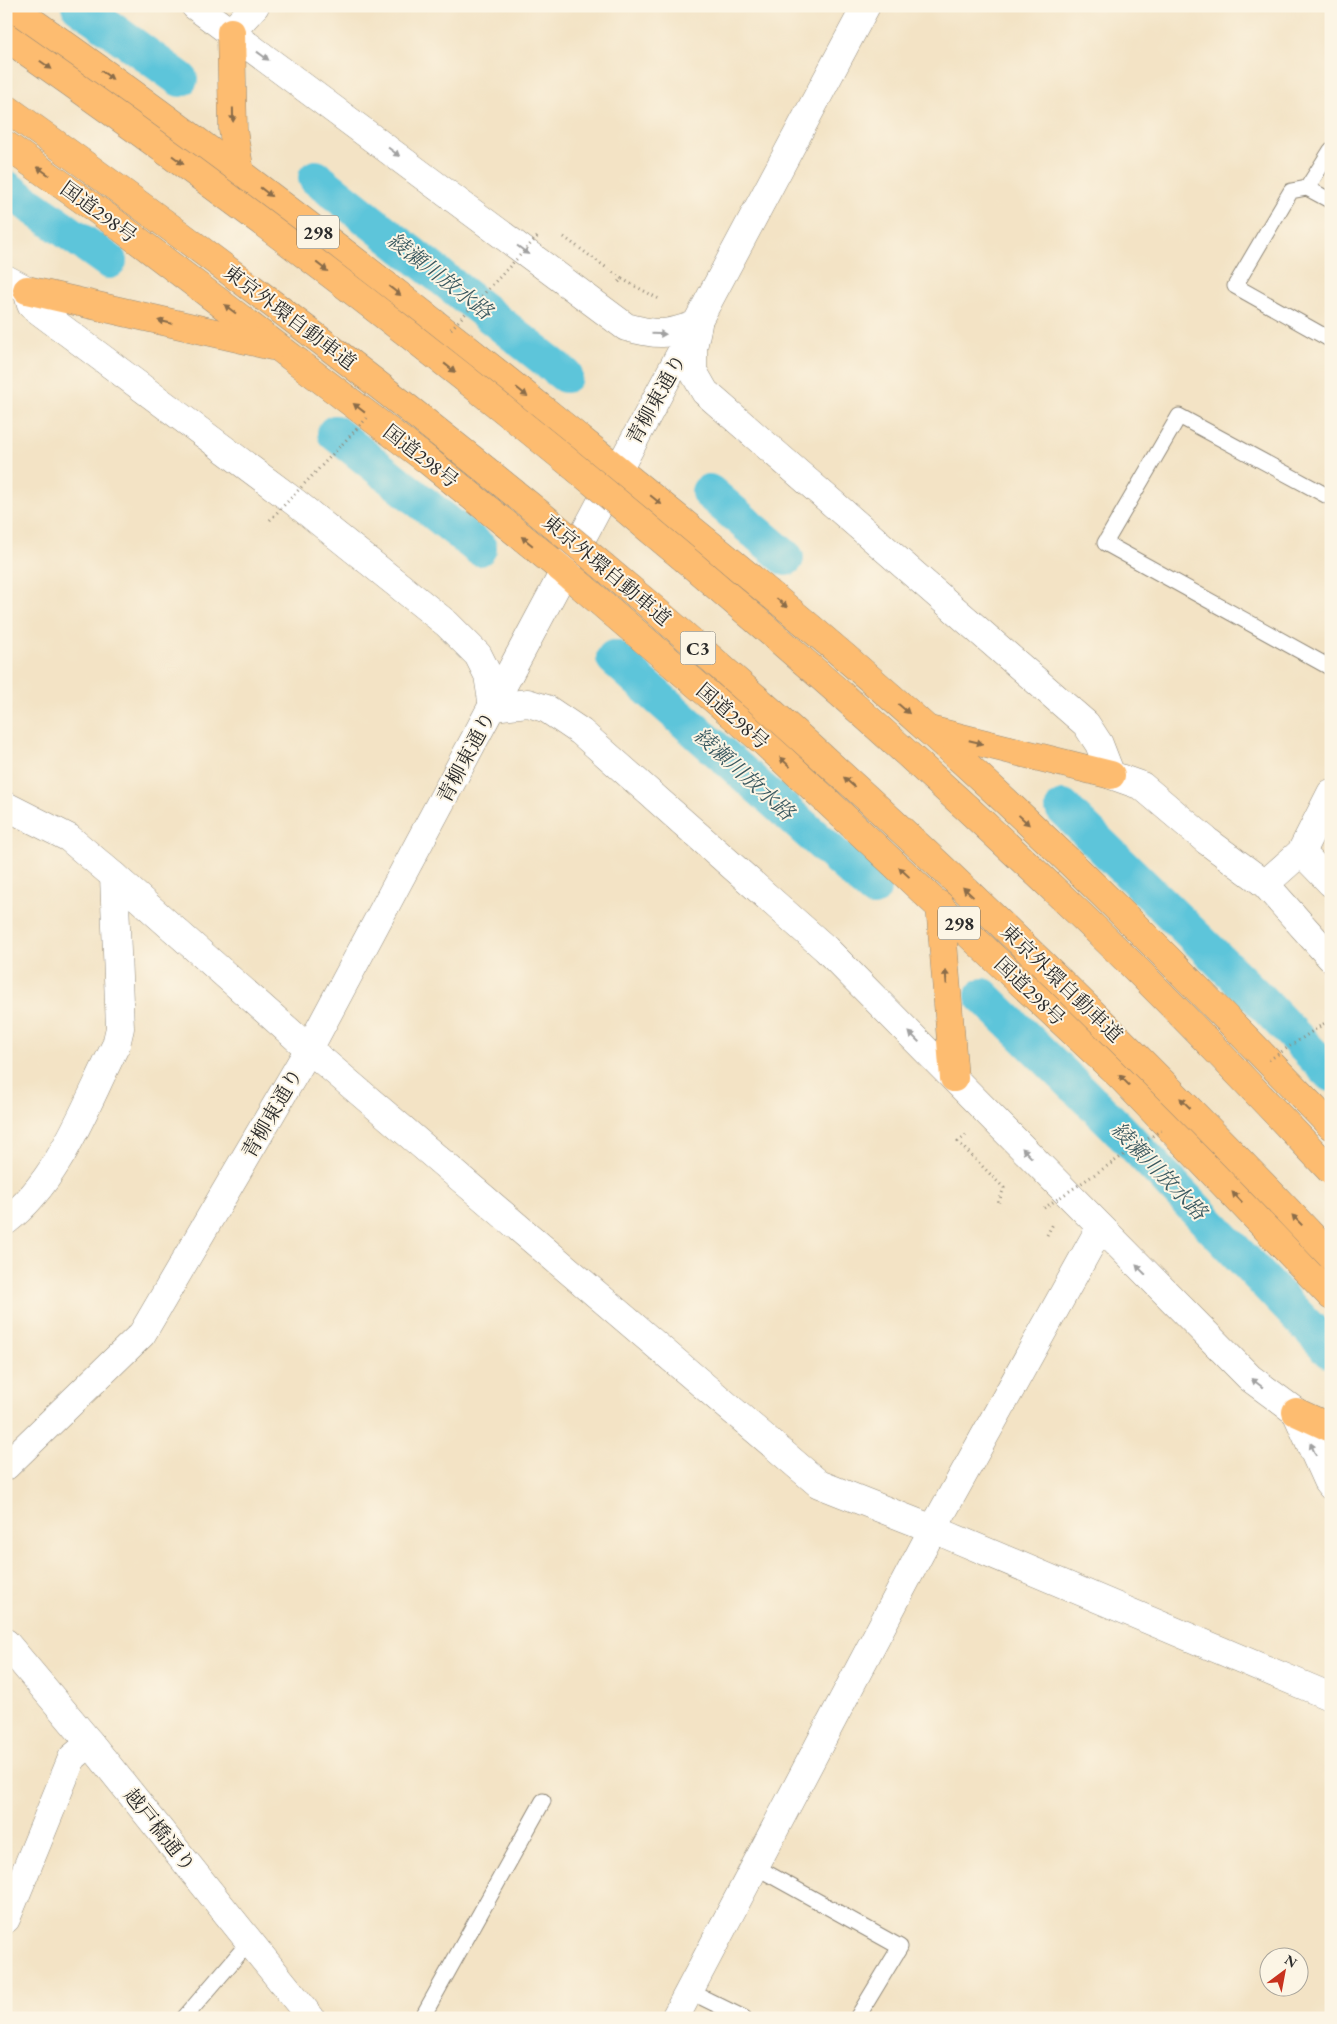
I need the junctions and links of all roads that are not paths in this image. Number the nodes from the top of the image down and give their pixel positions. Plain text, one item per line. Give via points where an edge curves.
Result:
1 (10, 6) edge
2 (195, 6) edge
3 (255, 6) edge
4 (866, 6) edge
5 (231, 32) junction
6 (6, 37) edge
7 (6, 108) edge
8 (6, 145) edge
9 (1331, 150) edge
10 (240, 172) junction
11 (1308, 188) junction
12 (1331, 201) edge
13 (17, 285) edge
14 (698, 324) junction
15 (1331, 340) edge
16 (281, 348) junction
17 (618, 470) junction
18 (1331, 498) edge
19 (565, 572) junction
20 (1331, 668) edge
21 (493, 707) junction
22 (928, 730) junction
23 (1111, 775) junction
24 (1331, 792) edge
25 (6, 806) edge
26 (1301, 852) junction
27 (114, 876) junction
28 (1331, 883) edge
29 (1265, 884) junction
30 (940, 905) junction
31 (1331, 958) edge
32 (309, 1049) junction
33 (954, 1078) junction
34 (1331, 1126) edge
35 (1331, 1171) edge
36 (6, 1221) edge
37 (1100, 1228) junction
38 (1331, 1256) edge
39 (1331, 1296) edge
40 (1296, 1412) junction
41 (1331, 1428) edge
42 (6, 1466) edge
43 (1331, 1486) edge
44 (933, 1529) junction
45 (6, 1643) edge
46 (1331, 1697) edge
47 (90, 1743) junction
48 (543, 1801) dead end
49 (756, 1867) junction
50 (6, 1919) edge
51 (250, 1941) junction
52 (689, 1991) junction
53 (184, 2018) edge
54 (311, 2018) edge
55 (422, 2018) edge
56 (675, 2018) edge
57 (744, 2018) edge
58 (857, 2018) edge

1 -> 10 highway, 298
2 - 5 street
3 - 5 street
4 - 14 street, 青柳東通り
5 -> 10 highway via 233,130
5 -> 14 street via 626,327 648,334 668,334
6 -> 35 highway, bridge via 111,110 318,264 697,569 891,738 1070,904
38 -> 7 highway, 東京外環自動車道 / C3, bridge via 1200,1118 1058,977 793,731 648,604 494,476 323,341 158,216
16 -> 8 highway, 国道298号 / 298
9 - 11 lane
10 -> 17 highway, 298 via 409,301
11 - 12 lane
11 - 15 lane via 1290,191 1236,286
16 -> 13 highway
13 - 21 street via 31,305 296,503 447,624 478,655 488,675
14 - 17 street, 青柳東通り
14 - 23 street via 693,371 705,392 1086,724 1099,744
19 -> 16 highway, 国道298号 / 298
17 - 19 street, 青柳東通り
17 -> 22 highway, 298 via 782,603
18 - 20 lane via 1179,416 1105,543
19 - 21 street, 青柳東通り
30 -> 19 highway, 国道298号 / 298 via 764,742
21 - 32 street, 青柳東通り
33 -> 21 street via 826,949 581,732 547,709 528,703
22 -> 23 highway
22 -> 34 highway, 298 via 1087,880
23 - 29 street via 1142,786 1207,841
24 - 26 street
25 - 27 street via 69,838
26 - 28 street
26 - 29 street
27 - 32 street
27 - 36 street via 120,1028 116,1045 53,1171 25,1207
29 - 31 street
33 -> 30 highway
39 -> 30 highway, 国道298号 / 298 via 1120,1076
32 - 42 street, 青柳東通り via 142,1334
32 - 44 street via 819,1484
37 -> 33 street
40 -> 37 street via 1250,1378
37 - 44 street
40 - 41 highway
43 -> 40 street
44 - 46 street
44 - 49 street
45 - 47 street, 越戸橋通り
47 - 50 street via 72,1758
47 - 51 street, 越戸橋通り
48 - 55 lane
49 - 52 street
49 - 58 lane via 900,1947
51 - 53 lane
51 - 54 street, 越戸橋通り
52 - 56 street
52 - 57 lane

